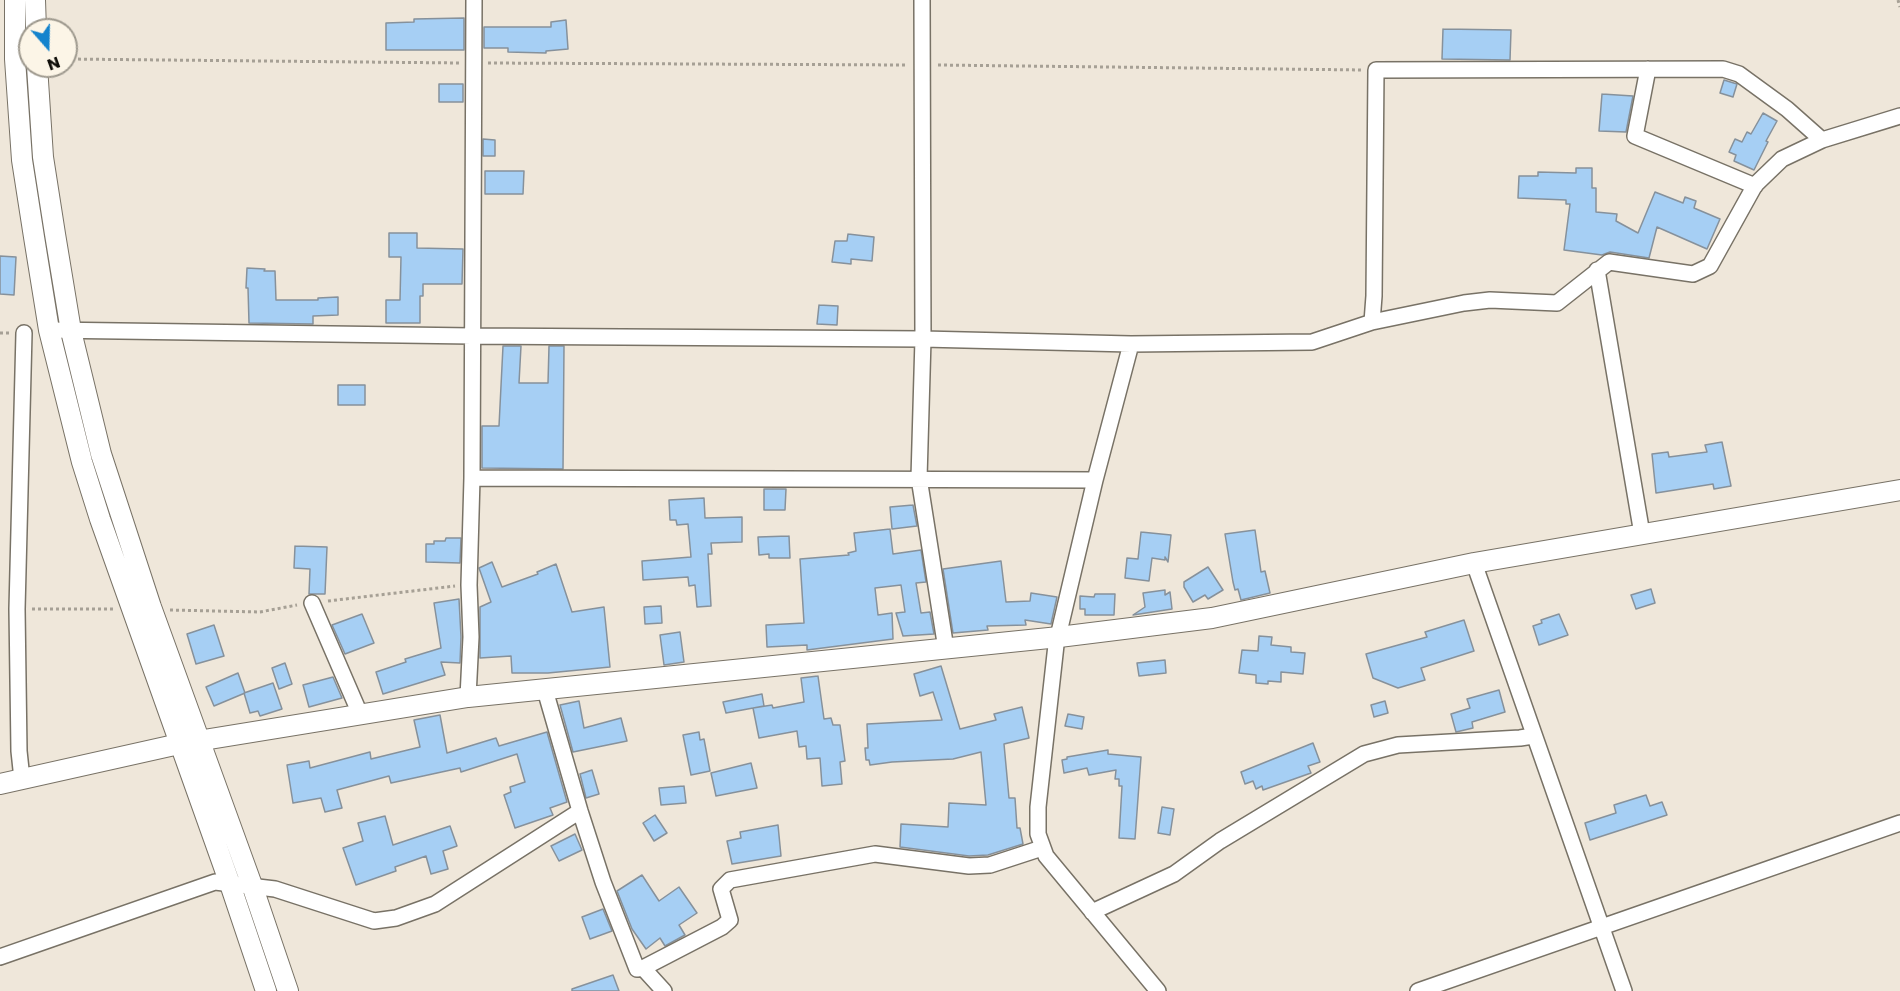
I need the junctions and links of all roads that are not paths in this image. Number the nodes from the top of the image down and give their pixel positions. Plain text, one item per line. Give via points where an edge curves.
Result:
1 (15, 0) edge
2 (35, 0) edge
3 (474, 0) edge
4 (922, 0) edge
5 (36, 18) edge
6 (1648, 69) junction
7 (38, 78) edge
8 (1900, 116) edge
9 (1822, 140) junction
10 (1755, 186) junction
11 (1597, 270) junction
12 (1372, 322) junction
13 (49, 330) junction
14 (71, 331) junction
15 (24, 333) dead end
16 (472, 336) junction
17 (923, 339) junction
18 (1131, 344) junction
19 (472, 478) junction
20 (919, 478) junction
21 (1095, 480) junction
22 (1900, 490) edge
23 (1642, 534) junction
24 (1474, 563) junction
25 (312, 603) dead end
26 (1059, 637) junction
27 (946, 649) junction
28 (545, 690) junction
29 (468, 697) junction
30 (360, 714) junction
31 (1533, 736) junction
32 (199, 741) junction
33 (179, 744) junction
34 (22, 779) junction
35 (0, 784) edge
36 (580, 811) junction
37 (1900, 823) edge
38 (1042, 848) junction
39 (230, 884) junction
40 (253, 888) junction
41 (1092, 912) junction
42 (1602, 926) junction
43 (0, 957) edge
44 (643, 968) junction
45 (266, 991) edge
46 (288, 991) edge
47 (664, 991) edge
48 (1158, 991) edge
49 (1418, 991) edge
50 (1624, 991) edge

1 - 13 street via 22,160
2 - 5 street
3 - 16 street
4 - 17 street
6 - 9 street via 1723,69 1739,74
6 - 10 street via 1635,136
6 - 12 street via 1376,70
7 - 14 street via 44,157
8 - 9 street
9 - 10 street via 1782,159
10 - 11 street via 1710,266 1693,274 1609,262
11 - 12 street via 1557,303 1490,300
11 - 23 street
12 - 18 street via 1312,342
13 - 14 street
13 - 33 street via 82,462
14 - 16 street
14 - 32 street via 101,454
15 - 34 street via 18,609
16 - 17 street
16 - 19 street
17 - 18 street
17 - 20 street
18 - 21 street
19 - 20 street
19 - 29 street
20 - 21 street
20 - 27 street
21 - 26 street
22 - 23 street
23 - 24 street
24 - 26 street via 1212,618
24 - 31 street
25 - 30 street
26 - 27 street
26 - 38 street via 1038,807
27 - 28 street
28 - 29 street
28 - 36 street
29 - 30 street
30 - 32 street
31 - 41 street via 1398,745 1364,754 1220,841 1174,874
31 - 42 street
32 - 33 street
32 - 40 street
33 - 34 street
33 - 39 street
34 - 35 street
36 - 40 street via 435,904 396,918 374,921 275,889
36 - 44 street via 637,969
37 - 42 street
38 - 41 street
38 - 44 street via 990,865 874,854 730,880 721,889 730,920
39 - 40 street
39 - 43 street via 215,882
39 - 45 street
40 - 46 street
41 - 48 street
42 - 49 street
42 - 50 street
44 - 47 street

